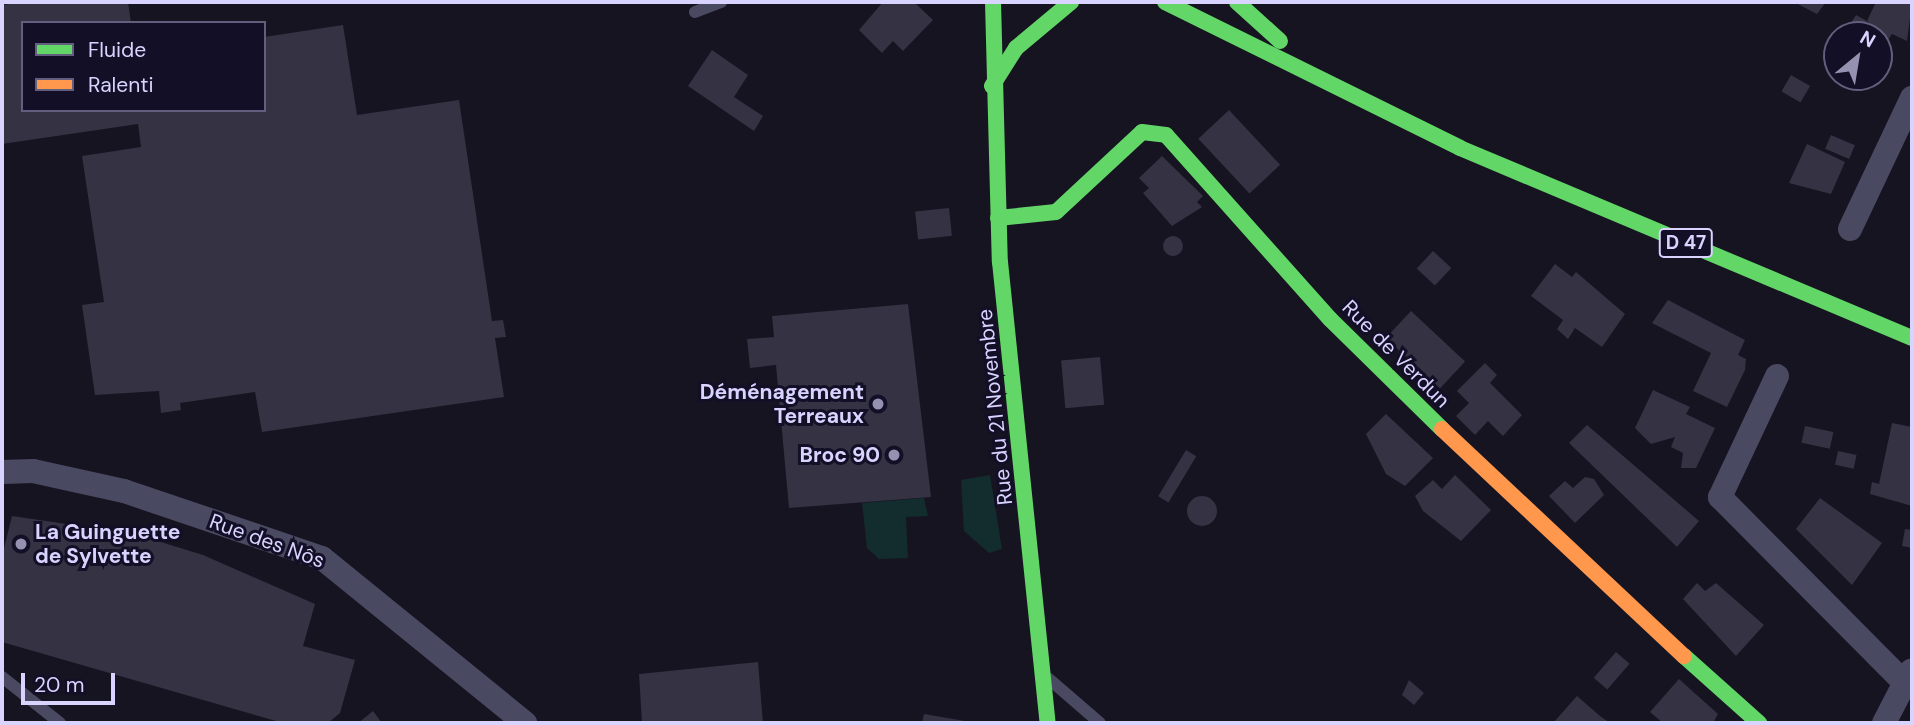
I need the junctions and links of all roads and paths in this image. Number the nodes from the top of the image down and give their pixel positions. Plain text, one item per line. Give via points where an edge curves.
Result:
1 (721, 2) edge
2 (993, 2) edge
3 (1071, 2) edge
4 (1165, 2) edge
5 (1237, 2) edge
6 (695, 12) dead end
7 (1325, 78) junction
8 (992, 86) junction
9 (1912, 98) edge
10 (998, 218) junction
11 (1850, 229) dead end
12 (1912, 338) edge
13 (1777, 376) dead end
14 (2, 472) edge
15 (1044, 675) junction
16 (1908, 676) edge
17 (2, 677) edge
18 (60, 723) edge
19 (525, 723) edge
20 (1048, 723) edge
21 (1100, 723) edge
22 (1759, 723) edge
23 (1884, 723) edge

1 - 6 lane
2 - 8 street, Rue du 21 Novembre
3 - 8 street via 1016,48
4 - 7 street, D 47
5 - 7 street, D 47
7 - 12 street, D 47 via 1460,148
8 - 10 street, Rue du 21 Novembre
9 - 11 street
10 - 15 street, Rue du 21 Novembre
10 - 22 street, Rue de Verdun via 1056,212 1143,132 1166,135 1331,319 1558,543
13 - 16 street via 1720,497
14 - 19 street, Rue des Nôs via 33,471 124,491 322,558
15 - 20 street, Rue du 21 Novembre
15 - 21 lane
16 - 23 street
17 - 18 lane

